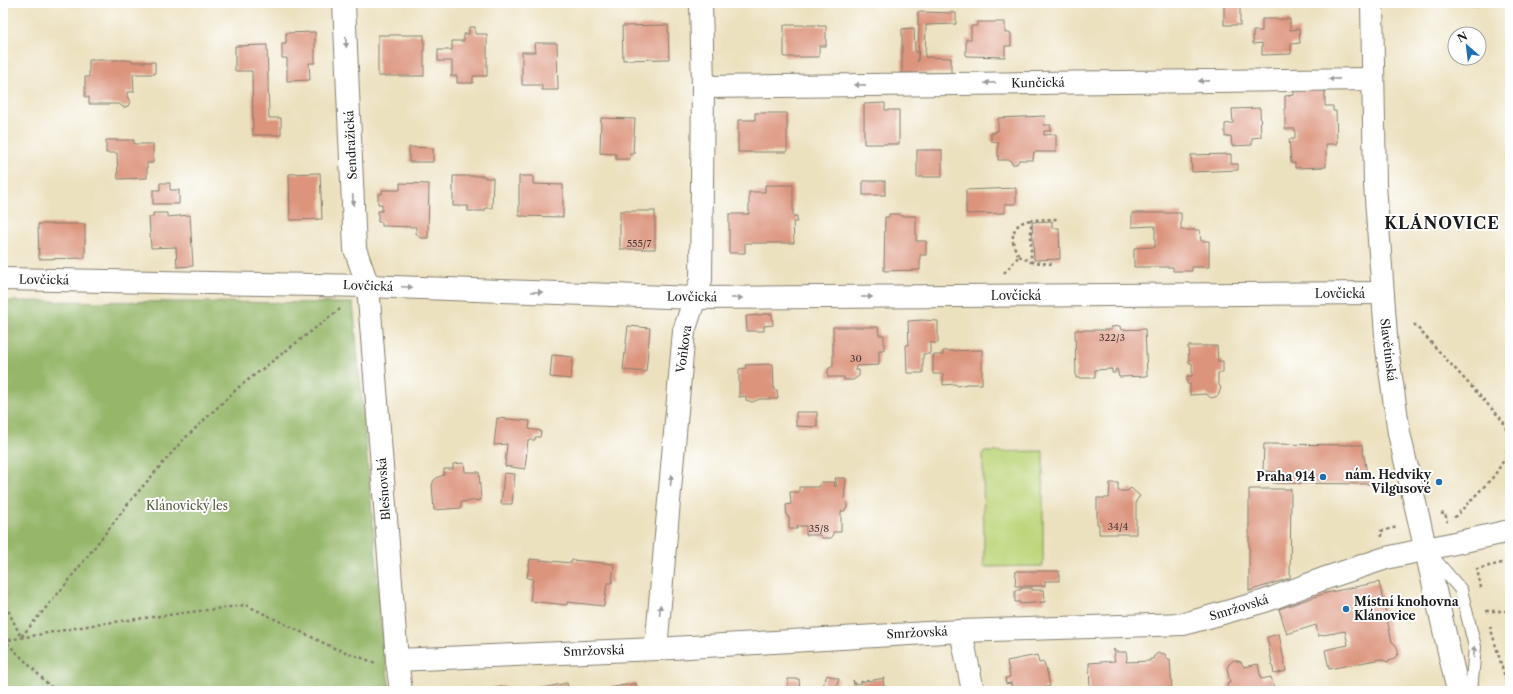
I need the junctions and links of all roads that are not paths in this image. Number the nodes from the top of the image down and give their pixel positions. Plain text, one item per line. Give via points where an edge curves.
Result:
1 (344, 3) edge
2 (701, 3) edge
3 (1372, 3) edge
4 (1373, 79) junction
5 (703, 87) junction
6 (3, 279) edge
7 (368, 286) junction
8 (1382, 293) junction
9 (695, 298) junction
10 (1510, 531) edge
11 (1426, 549) junction
12 (960, 631) junction
13 (656, 649) junction
14 (397, 660) junction
15 (401, 691) edge
16 (973, 691) edge
17 (1458, 691) edge
18 (1471, 691) edge

1 -> 7 street, Sendražická via 356,249
2 - 5 street, Voňkova
3 - 4 street, Slavětínská
4 -> 5 street, Kunčická
4 - 8 street, Slavětínská via 1374,186
5 - 9 street, Voňkova via 702,280
6 - 7 street, Lovčická
7 -> 9 street, Lovčická
7 - 14 street, Blešnovská
9 -> 8 street, Lovčická
8 - 11 street, Slavětínská via 1399,434
13 -> 9 street, Voňkova via 684,332
10 - 11 street, Smržovská
11 - 12 street, Smržovská via 1386,558 1265,600 1184,624
11 - 17 street, Slavětínská
18 -> 11 lane via 1475,646 1461,590
12 - 13 street, Smržovská
12 - 16 street
13 - 14 street, Smržovská
14 - 15 street, Blešnovská

